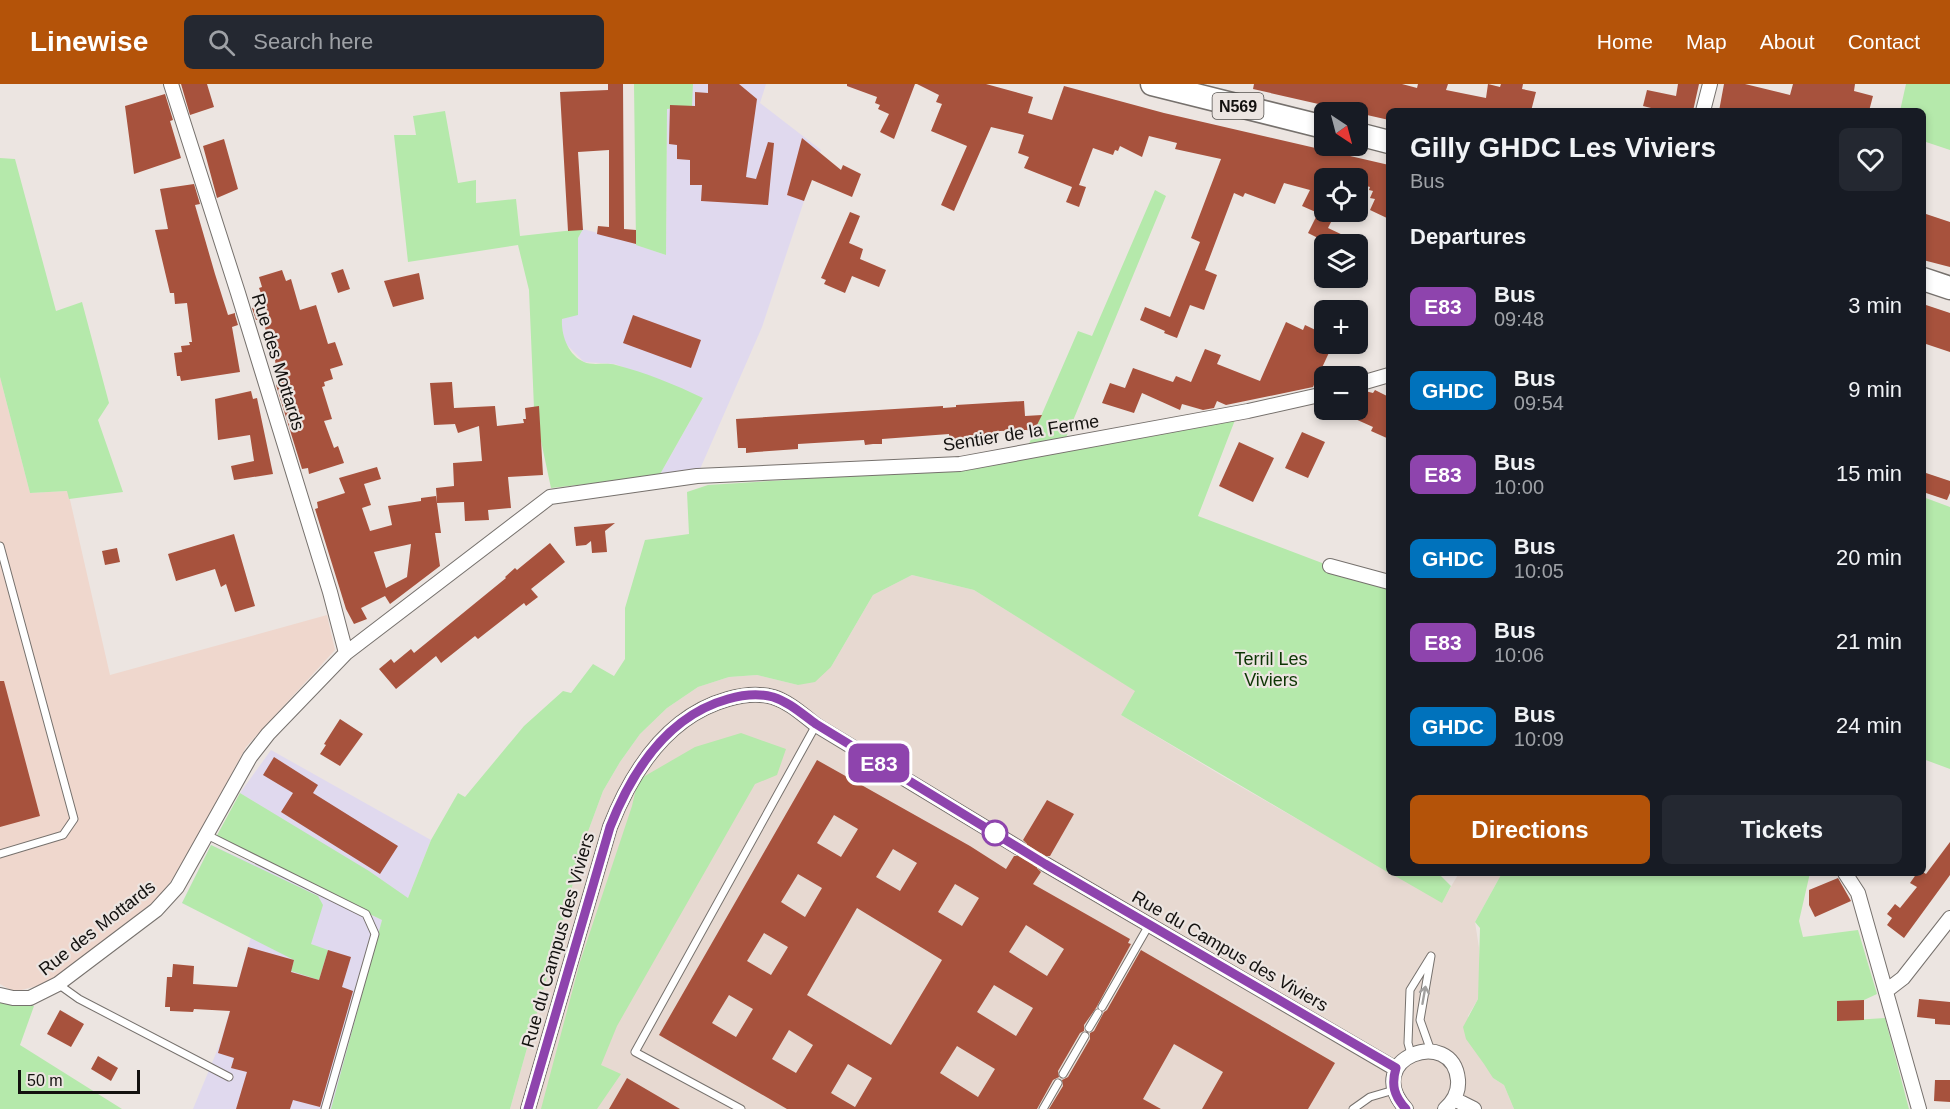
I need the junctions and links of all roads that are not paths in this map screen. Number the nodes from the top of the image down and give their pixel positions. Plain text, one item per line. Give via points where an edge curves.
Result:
1 (171, 84) edge
2 (1152, 84) edge
3 (1710, 84) edge
4 (1704, 108) edge
5 (1314, 124) edge
6 (1368, 137) edge
7 (1386, 141) edge
8 (1926, 280) edge
9 (1950, 288) edge
10 (1386, 376) edge
11 (1368, 381) edge
12 (1314, 396) edge
13 (649, 484) joint
14 (0, 546) edge
15 (1330, 566) dead end
16 (1386, 581) edge
17 (346, 653) junction
18 (816, 724) junction
19 (207, 835) junction
20 (1019, 848) tunnel mouth
21 (0, 854) edge
22 (1045, 864) tunnel mouth
23 (1847, 876) edge
24 (1950, 918) edge
25 (1149, 925) junction
26 (58, 984) junction
27 (1886, 991) junction
28 (0, 994) edge
29 (1089, 1028) dead end
30 (1085, 1036) dead end
31 (1431, 1051) junction
32 (1411, 1054) junction
33 (1396, 1068) junction
34 (1063, 1074) dead end
35 (229, 1077) dead end
36 (1058, 1083) dead end
37 (1394, 1090) junction
38 (1449, 1104) edge
39 (325, 1109) edge
40 (528, 1109) edge
41 (741, 1109) edge
42 (1043, 1109) edge
43 (1353, 1109) edge
44 (1406, 1109) edge
45 (1474, 1109) edge
46 (1919, 1109) edge

1 - 17 street, Rue des Mottards via 242,304
2 - 5 main road, N569
3 - 4 street
6 - 7 main road
8 - 9 main road
10 - 11 street
12 - 13 street, Sentier de la Ferme via 960,464 697,476
13 - 17 street, Rue des Mottards via 550,497
14 - 21 lane via 74,819 63,835
15 - 16 street
17 - 19 street, Rue des Mottards via 250,757
18 - 20 street, Rue du Campus des Viviers
18 - 40 street, Rue du Campus des Viviers via 773,697 742,695 713,703 688,716 648,756 610,827
18 - 41 lane via 635,1052
19 - 26 street, Rue des Mottards via 177,887 156,910
19 - 39 lane via 366,914 375,934
22 - 25 street, Rue du Campus des Viviers
23 - 27 street via 1858,893
24 - 27 street via 1903,978
25 - 29 lane
25 - 33 street, Rue du Campus des Viviers
26 - 28 street, Rue des Mottards via 30,998
26 - 35 lane via 79,999
27 - 46 street
30 - 34 lane
31 - 32 street
31 -> 32 lane via 1420,1020 1431,956 1410,990
31 - 38 street via 1449,1060 1455,1069 1457,1089
32 - 33 street
33 - 37 street
36 - 42 lane
37 - 43 lane via 1370,1097
37 - 44 street
38 - 45 street

